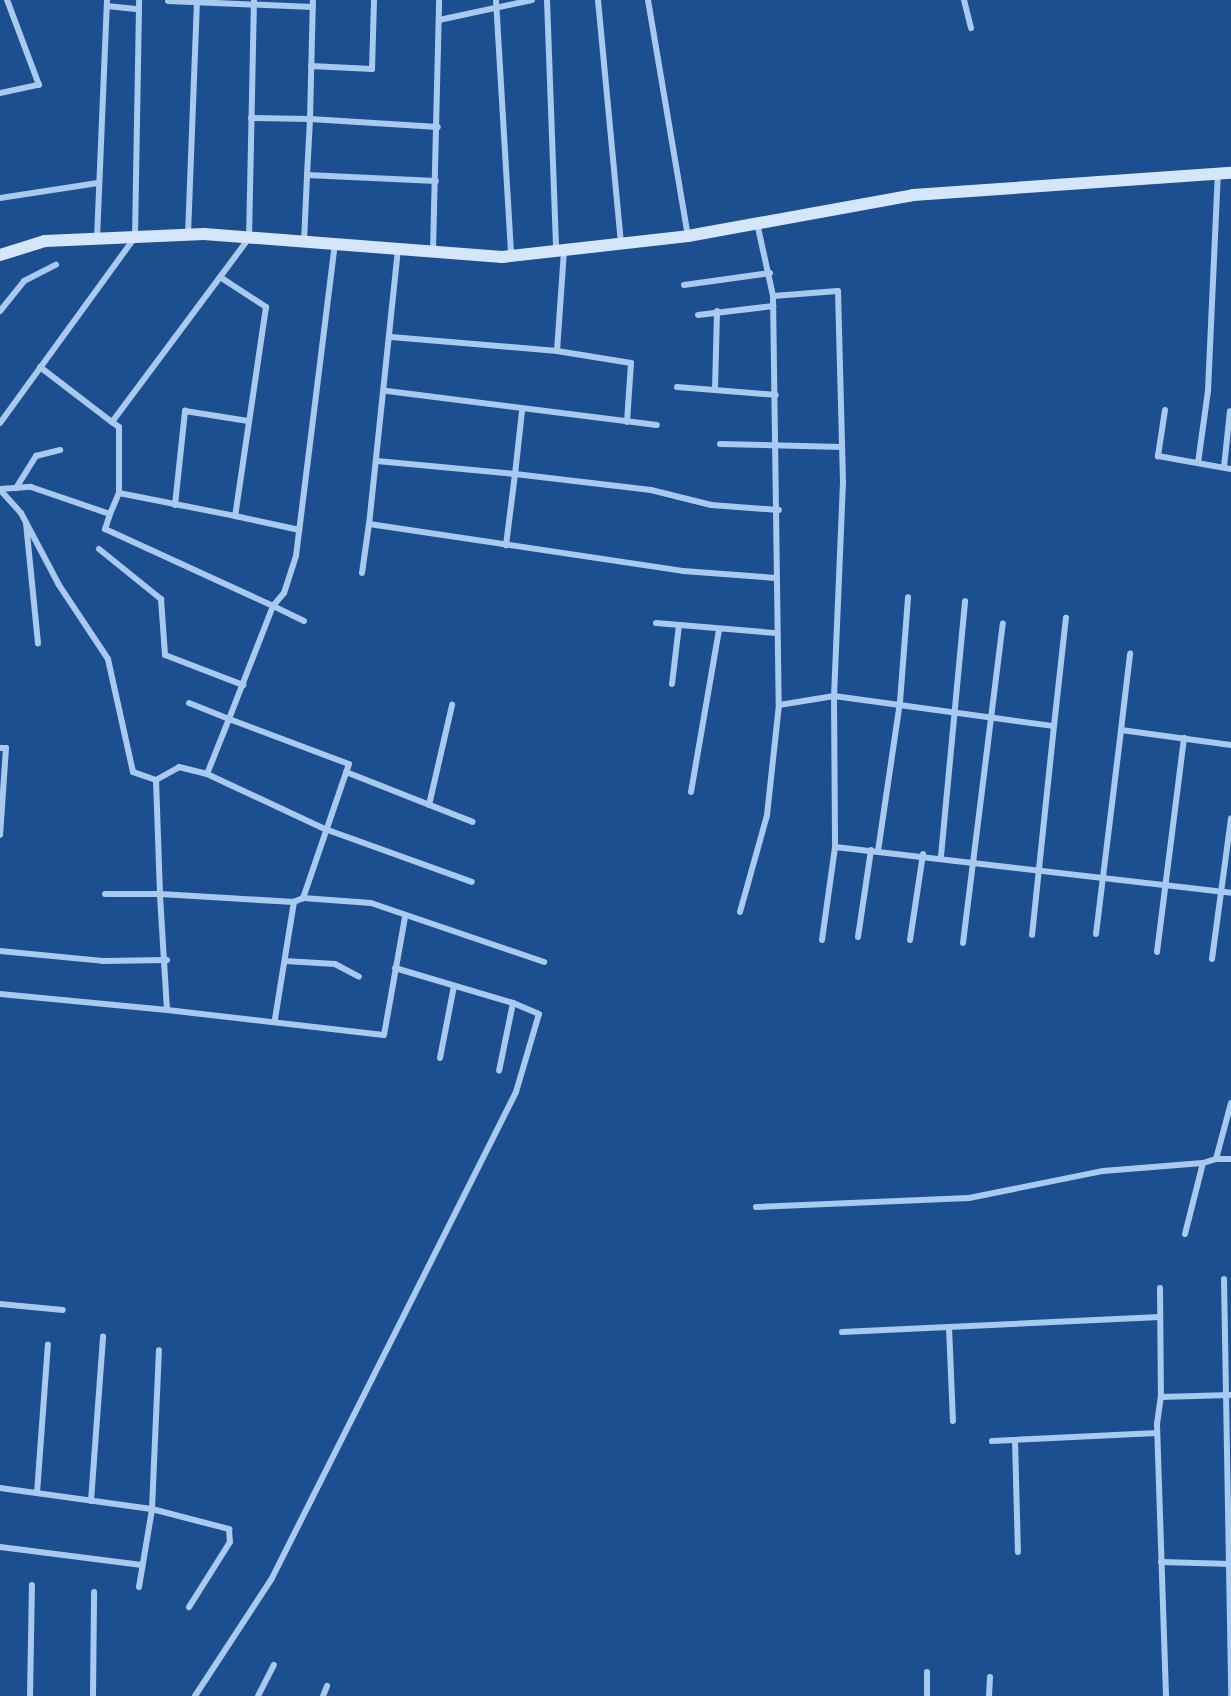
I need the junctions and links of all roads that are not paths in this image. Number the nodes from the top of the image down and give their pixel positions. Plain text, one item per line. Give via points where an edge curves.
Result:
1 (7, 0) edge
2 (139, 0) edge
3 (374, 0) edge
4 (439, 0) edge
5 (532, 0) edge
6 (547, 0) edge
7 (598, 0) edge
8 (648, 0) edge
9 (964, 0) edge
10 (168, 1) edge
11 (196, 2) edge
12 (254, 2) edge
13 (496, 2) edge
14 (107, 3) edge
15 (313, 3) edge
16 (138, 9) junction
17 (439, 20) junction
18 (971, 28) dead end
19 (311, 66) junction
20 (0, 93) edge
21 (251, 118) junction
22 (310, 119) junction
23 (438, 127) junction
24 (1231, 173) edge
25 (1218, 174) junction
26 (307, 175) junction
27 (436, 181) junction
28 (98, 183) junction
29 (0, 198) edge
30 (757, 223) junction
31 (188, 235) junction
32 (688, 236) junction
33 (135, 237) junction
34 (249, 238) junction
35 (97, 239) junction
36 (304, 242) junction
37 (621, 243) junction
38 (335, 244) junction
39 (398, 249) junction
40 (560, 250) junction
41 (433, 252) junction
42 (0, 255) edge
43 (511, 256) junction
44 (56, 265) dead end
45 (770, 273) junction
46 (220, 277) junction
47 (684, 285) dead end
48 (773, 296) junction
49 (773, 306) junction
50 (0, 311) edge
51 (717, 311) junction
52 (698, 315) dead end
53 (391, 337) junction
54 (557, 351) junction
55 (40, 367) junction
56 (677, 387) dead end
57 (715, 389) junction
58 (387, 391) junction
59 (776, 395) junction
60 (1165, 410) dead end
61 (522, 411) junction
62 (1230, 411) edge
63 (248, 420) junction
64 (112, 422) junction
65 (627, 422) junction
66 (0, 423) edge
67 (657, 425) dead end
68 (720, 444) dead end
69 (778, 446) junction
70 (842, 447) junction
71 (60, 450) dead end
72 (377, 461) junction
73 (1198, 463) junction
74 (1227, 468) edge
75 (515, 474) junction
76 (16, 488) junction
77 (0, 490) edge
78 (119, 493) junction
79 (175, 505) junction
80 (779, 510) junction
81 (110, 514) junction
82 (235, 516) junction
83 (26, 522) junction
84 (369, 524) junction
85 (300, 530) junction
86 (506, 545) junction
87 (99, 549) dead end
88 (362, 573) dead end
89 (777, 579) junction
90 (908, 597) dead end
91 (965, 601) dead end
92 (273, 606) junction
93 (1066, 618) dead end
94 (304, 621) dead end
95 (656, 623) dead end
96 (1004, 623) dead end
97 (679, 626) junction
98 (718, 630) junction
99 (774, 633) junction
100 (38, 643) dead end
101 (1130, 654) dead end
102 (672, 684) dead end
103 (243, 685) junction
104 (834, 696) junction
105 (900, 702) junction
106 (189, 703) dead end
107 (452, 705) dead end
108 (779, 705) junction
109 (953, 710) junction
110 (989, 716) junction
111 (230, 718) junction
112 (1054, 726) junction
113 (1121, 730) junction
114 (1184, 738) junction
115 (1231, 745) edge
116 (0, 748) edge
117 (346, 772) junction
118 (207, 774) junction
119 (156, 780) junction
120 (691, 792) dead end
121 (429, 805) junction
122 (1231, 818) edge
123 (473, 822) dead end
124 (326, 829) junction
125 (0, 836) edge
126 (835, 848) junction
127 (874, 851) junction
128 (922, 855) junction
129 (941, 856) junction
130 (977, 861) junction
131 (1039, 870) junction
132 (1104, 878) junction
133 (472, 882) dead end
134 (1167, 886) junction
135 (1222, 892) junction
136 (1231, 893) edge
137 (105, 894) dead end
138 (160, 894) junction
139 (303, 898) junction
140 (294, 902) junction
141 (740, 912) dead end
142 (405, 917) junction
143 (1096, 934) dead end
144 (1032, 935) dead end
145 (858, 937) dead end
146 (822, 940) dead end
147 (910, 940) dead end
148 (963, 943) dead end
149 (0, 951) edge
150 (1157, 952) dead end
151 (1212, 959) dead end
152 (167, 960) junction
153 (285, 961) junction
154 (544, 963) dead end
155 (395, 968) junction
156 (359, 977) dead end
157 (454, 986) junction
158 (0, 994) edge
159 (513, 1003) junction
160 (166, 1010) junction
161 (275, 1019) junction
162 (440, 1058) dead end
163 (499, 1071) dead end
164 (1231, 1103) edge
165 (1216, 1159) junction
166 (1231, 1159) edge
167 (1203, 1163) junction
168 (756, 1207) dead end
169 (1185, 1234) dead end
170 (1224, 1280) dead end
171 (1160, 1288) dead end
172 (0, 1304) edge
173 (63, 1310) dead end
174 (1160, 1317) junction
175 (949, 1327) junction
176 (842, 1332) dead end
177 (103, 1336) dead end
178 (48, 1344) dead end
179 (159, 1350) dead end
180 (1230, 1395) edge
181 (1161, 1397) junction
182 (953, 1421) dead end
183 (1157, 1433) junction
184 (1015, 1440) junction
185 (992, 1441) dead end
186 (0, 1488) edge
187 (37, 1494) junction
188 (91, 1501) junction
189 (152, 1509) junction
190 (0, 1546) edge
191 (1018, 1552) dead end
192 (1161, 1562) junction
193 (1230, 1564) edge
194 (142, 1565) junction
195 (32, 1585) dead end
196 (139, 1587) dead end
197 (94, 1592) dead end
198 (189, 1607) dead end
199 (274, 1665) dead end
200 (927, 1672) dead end
201 (990, 1677) dead end
202 (327, 1686) dead end
203 (30, 1696) edge
204 (93, 1696) edge
205 (195, 1696) edge
206 (258, 1696) edge
207 (323, 1696) edge
208 (927, 1696) edge
209 (989, 1696) edge
210 (1166, 1696) edge
211 (1231, 1696) edge

1 - 20 street via 39,85
2 - 16 street
3 - 19 street via 372,69
4 - 17 street
5 - 13 street
6 - 40 street
7 - 37 street
8 - 32 street
9 - 18 street
10 - 11 street
11 - 12 street
11 - 31 street
12 - 15 street
12 - 21 street
13 - 17 street
13 - 43 street
14 - 16 street
14 - 28 street
15 - 19 street
16 - 33 street
17 - 23 street
19 - 22 street
21 - 22 street
21 - 34 street
22 - 23 street
22 - 26 street
23 - 27 street
24 - 25 street
25 - 30 street via 913,195
25 - 73 street via 1208,391
26 - 27 street
26 - 36 street
27 - 41 street
28 - 29 street
28 - 35 street
30 - 32 street
30 - 45 street
31 - 33 street
31 - 34 street
32 - 37 street
33 - 35 street
33 - 55 street
34 - 36 street
34 - 46 street
35 - 42 street via 45,242
36 - 38 street
37 - 40 street
38 - 39 street
38 - 85 street
39 - 41 street
39 - 53 street
40 - 43 street
40 - 54 street
41 - 43 street
44 - 50 street via 24,281
45 - 47 street
45 - 48 street
46 - 63 street via 266,307
46 - 64 street
48 - 49 street
48 - 70 street via 838,291
49 - 51 street
49 - 59 street
51 - 52 street
51 - 57 street
53 - 54 street
53 - 58 street
54 - 65 street via 631,363
55 - 64 street
55 - 66 street
56 - 57 street
57 - 59 street
58 - 61 street
58 - 72 street
59 - 69 street
60 - 73 street via 1158,456
61 - 65 street
61 - 75 street
62 - 74 street
63 - 79 street via 186,411
63 - 82 street
64 - 78 street via 119,427
65 - 67 street
68 - 69 street
69 - 70 street
69 - 80 street
70 - 104 street
71 - 76 street via 36,456
72 - 75 street
72 - 84 street
73 - 74 street
75 - 80 street via 651,490 711,506
75 - 86 street
76 - 77 street
76 - 81 street via 31,487
77 - 83 street
78 - 79 street
78 - 81 street
79 - 82 street
80 - 89 street
81 - 92 street via 105,529
82 - 85 street
83 - 100 street
83 - 119 street via 108,659 133,772
84 - 86 street
84 - 88 street
85 - 92 street via 284,593
86 - 89 street via 683,571
87 - 103 street via 161,599 165,655
89 - 99 street
90 - 105 street
91 - 109 street
92 - 94 street
92 - 103 street
93 - 112 street
95 - 97 street
96 - 110 street
97 - 98 street
97 - 102 street
98 - 99 street
98 - 120 street
99 - 108 street
101 - 113 street
103 - 111 street
104 - 105 street
104 - 108 street
104 - 126 street
105 - 109 street
105 - 127 street
106 - 111 street
107 - 121 street
108 - 141 street via 767,815
109 - 110 street
109 - 129 street
110 - 112 street
110 - 130 street
111 - 117 street via 349,764
111 - 118 street
112 - 131 street
113 - 114 street
113 - 132 street
114 - 115 street
114 - 134 street
116 - 125 street via 6,748
117 - 121 street
117 - 124 street
118 - 119 street via 179,767
118 - 124 street
119 - 138 street
121 - 123 street
122 - 135 street
124 - 133 street
124 - 139 street
126 - 127 street
126 - 146 street
127 - 128 street
127 - 145 street
128 - 129 street
128 - 147 street
129 - 130 street
130 - 131 street
130 - 148 street
131 - 132 street
131 - 144 street
132 - 134 street
132 - 143 street
134 - 135 street
134 - 150 street
135 - 136 street
135 - 151 street
137 - 138 street
138 - 140 street
138 - 152 street
139 - 140 street
139 - 142 street via 372,903
140 - 153 street
142 - 154 street
142 - 155 street
149 - 152 street via 103,961
152 - 160 street
153 - 156 street via 335,964
153 - 161 street
155 - 157 street
155 - 161 street via 384,1035
157 - 159 street
157 - 162 street
158 - 160 street
159 - 163 street
159 - 205 street via 539,1014 516,1092 271,1580
160 - 161 street
164 - 165 street
165 - 166 street
165 - 167 street
167 - 168 street via 1103,1172 969,1198
167 - 169 street
170 - 180 street
171 - 174 street
172 - 173 street
174 - 175 street
174 - 181 street
175 - 176 street
175 - 182 street
177 - 188 street
178 - 187 street
179 - 189 street
180 - 181 street
180 - 193 street
181 - 183 street
183 - 184 street
183 - 192 street
184 - 185 street
184 - 191 street
186 - 187 street
187 - 188 street
188 - 189 street
189 - 194 street
189 - 198 street via 222,1526 232,1535
190 - 194 street
192 - 193 street
192 - 210 street
193 - 211 street
194 - 196 street
195 - 203 street
197 - 204 street
199 - 206 street
200 - 208 street
201 - 209 street
202 - 207 street

